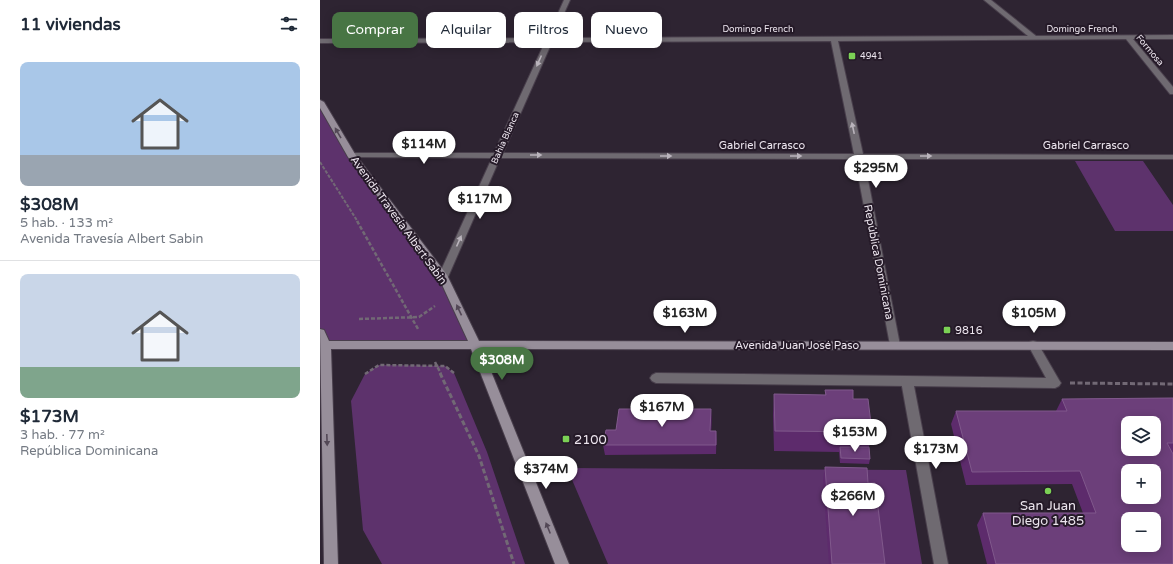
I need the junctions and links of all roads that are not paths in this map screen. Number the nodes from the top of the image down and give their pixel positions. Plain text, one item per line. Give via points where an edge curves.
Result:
1 (566, 0) edge
2 (988, 0) edge
3 (561, 12) edge
4 (1128, 37) junction
5 (1173, 37) edge
6 (834, 38) junction
7 (1035, 38) junction
8 (514, 39) edge
9 (583, 39) edge
10 (320, 41) edge
11 (545, 48) edge
12 (1173, 92) edge
13 (320, 102) edge
14 (351, 155) junction
15 (497, 155) junction
16 (859, 156) junction
17 (1173, 156) edge
18 (443, 277) junction
19 (322, 339) edge
20 (475, 345) junction
21 (895, 345) junction
22 (1033, 345) junction
23 (1173, 346) edge
24 (656, 378) dead end
25 (907, 381) junction
26 (331, 564) edge
27 (562, 564) edge
28 (941, 564) edge

1 - 3 street, Bahía Blanca
2 - 7 street
4 - 5 street, Domingo French
4 - 7 street, Domingo French
4 - 12 street, Formosa
6 - 7 street, Domingo French
6 - 9 street, Domingo French
16 -> 6 street, República Dominicana
8 - 10 street, Domingo French
11 -> 15 street, Bahía Blanca
14 -> 13 main road, Avenida Travesía Albert Sabin
14 - 15 street, Gabriel Carrasco
14 - 18 main road, Avenida Travesía Albert Sabin
15 -> 16 street, Gabriel Carrasco
18 -> 15 street, Bahía Blanca
16 -> 17 street, Gabriel Carrasco
16 - 21 street, República Dominicana
20 -> 18 main road, Avenida Travesía Albert Sabin
19 - 20 main road, Avenida Juan José Paso
19 -> 26 main road
20 - 21 main road, Avenida Juan José Paso
27 -> 20 main road, Avenida Travesía Albert Sabin
21 - 22 main road, Avenida Juan José Paso
22 - 23 main road, Avenida Juan José Paso
22 - 25 street via 1055,383
24 - 25 street
25 - 28 street

